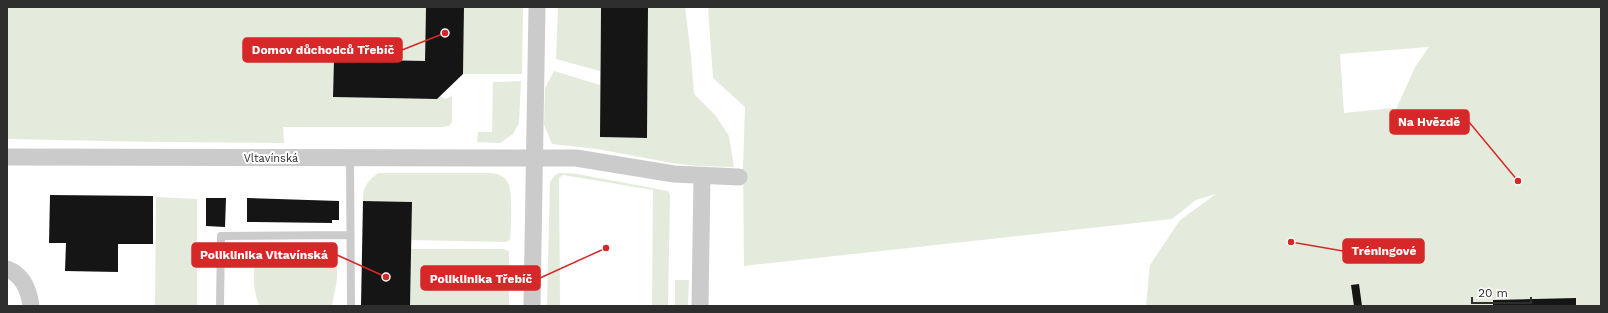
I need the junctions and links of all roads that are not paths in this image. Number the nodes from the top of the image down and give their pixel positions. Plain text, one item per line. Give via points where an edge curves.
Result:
1 (537, 7) edge
2 (7, 157) edge
3 (350, 158) junction
4 (535, 158) junction
5 (702, 176) junction
6 (739, 177) dead end
7 (350, 235) junction
8 (7, 269) edge
9 (31, 306) edge
10 (220, 306) edge
11 (351, 306) edge
12 (532, 306) edge
13 (700, 306) edge

1 - 4 street
2 - 3 street, Vltavínská
3 - 4 street, Vltavínská
3 - 7 lane
4 - 5 street, Vltavínská via 576,158
4 - 12 street
5 - 6 street, Vltavínská
5 - 13 street
7 - 10 lane via 221,236
7 - 11 lane
8 - 9 street via 16,273 27,286

